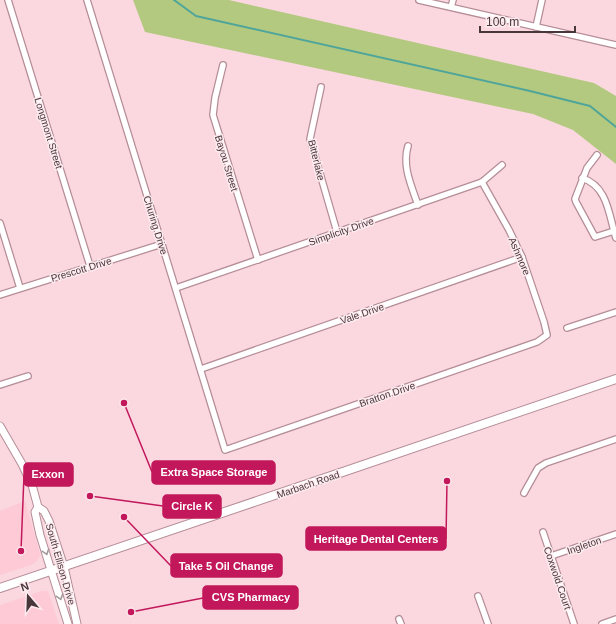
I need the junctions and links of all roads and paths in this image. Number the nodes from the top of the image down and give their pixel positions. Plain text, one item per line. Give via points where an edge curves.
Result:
1 (8, 0) edge
2 (87, 0) edge
3 (419, 0) edge
4 (453, 0) edge
5 (542, 0) edge
6 (451, 7) junction
7 (536, 27) junction
8 (616, 45) edge
9 (224, 65) dead end
10 (321, 87) dead end
11 (408, 146) dead end
12 (597, 155) dead end
13 (502, 165) dead end
14 (582, 178) junction
15 (482, 182) junction
16 (418, 204) junction
17 (0, 223) edge
18 (614, 231) junction
19 (337, 232) junction
20 (616, 238) edge
21 (162, 244) junction
22 (522, 258) junction
23 (258, 260) junction
24 (90, 266) junction
25 (20, 288) junction
26 (176, 288) junction
27 (0, 295) edge
28 (616, 312) edge
29 (567, 328) dead end
30 (546, 335) joint
31 (201, 369) junction
32 (28, 376) dead end
33 (616, 379) edge
34 (0, 385) edge
35 (0, 426) edge
36 (616, 439) edge
37 (225, 450) joint
38 (524, 493) dead end
39 (38, 507) junction
40 (52, 530) junction
41 (543, 532) dead end
42 (616, 534) edge
43 (40, 535) junction
44 (551, 556) junction
45 (64, 567) junction
46 (52, 570) junction
47 (0, 588) edge
48 (478, 596) dead end
49 (616, 619) edge
50 (68, 624) edge
51 (77, 624) edge
52 (488, 624) edge
53 (574, 624) edge
54 (602, 624) edge

1 - 24 street, Longmont Street
2 - 21 street, Churing Drive
3 - 6 street
4 - 6 street
5 - 7 street
6 - 7 street
7 - 8 street
9 - 23 street, Bayou Street via 213,115
10 - 19 street, Bitterlake via 310,139
11 - 16 street via 405,156 406,167
12 - 14 street
13 - 15 street, Simplicity Drive
14 - 18 street via 591,181 601,192 609,209
14 - 18 street via 575,199 595,237
15 - 16 street, Simplicity Drive
15 - 22 street, Ashmore
16 - 19 street, Simplicity Drive
17 - 25 street
18 - 20 street
19 - 23 street, Simplicity Drive
21 - 24 street, Prescott Drive
21 - 26 street, Churing Drive
22 - 30 street, Ashmore
22 - 31 street, Vale Drive
23 - 26 street, Simplicity Drive
24 - 25 street, Prescott Drive
25 - 27 street, Prescott Drive
26 - 31 street, Churing Drive
28 - 29 street
30 - 37 street, Bratton Drive via 537,342
31 - 37 street, Churing Drive
32 - 34 street
33 - 45 main road, Marbach Road
35 - 39 street, South Ellison Drive via 32,485
36 - 38 street via 546,463 538,468
39 - 40 street, South Ellison Drive via 44,511
39 - 43 street, South Ellison Drive via 35,512
40 - 43 street
40 - 45 street, South Ellison Drive
41 - 44 street, Coxwold Court
42 - 44 street, Ingleton
43 -> 46 street, South Ellison Drive
44 - 53 street, Coxwold Court
45 - 46 main road, Marbach Road
45 - 51 street, South Ellison Drive
46 - 47 main road, Marbach Road
46 -> 50 street, South Ellison Drive
48 - 52 street
49 - 54 street

